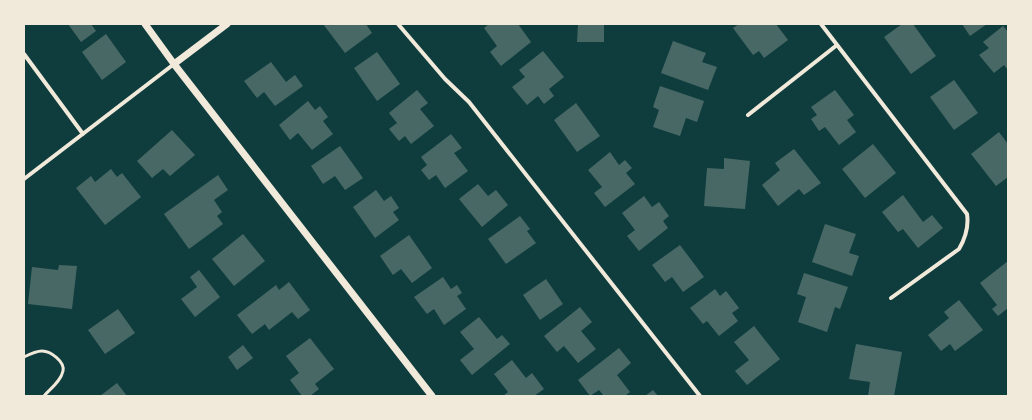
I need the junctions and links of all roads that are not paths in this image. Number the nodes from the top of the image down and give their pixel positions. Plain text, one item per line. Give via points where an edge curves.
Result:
1 (145, 24) edge
2 (227, 24) edge
3 (398, 24) edge
4 (821, 24) edge
5 (837, 45) junction
6 (24, 54) edge
7 (174, 64) junction
8 (748, 116) dead end
9 (83, 134) junction
10 (24, 179) edge
11 (891, 298) dead end
12 (24, 357) edge
13 (44, 396) edge
14 (432, 396) edge
15 (700, 396) edge

1 - 7 street
2 - 7 street
3 - 15 street via 445,79 469,102
4 - 5 street
5 - 8 street
5 - 11 street via 967,214 969,222 965,239 959,249
6 - 9 street
7 - 9 street
7 - 14 street
9 - 10 street
12 - 13 lane via 43,351 54,355 62,363 62,376

